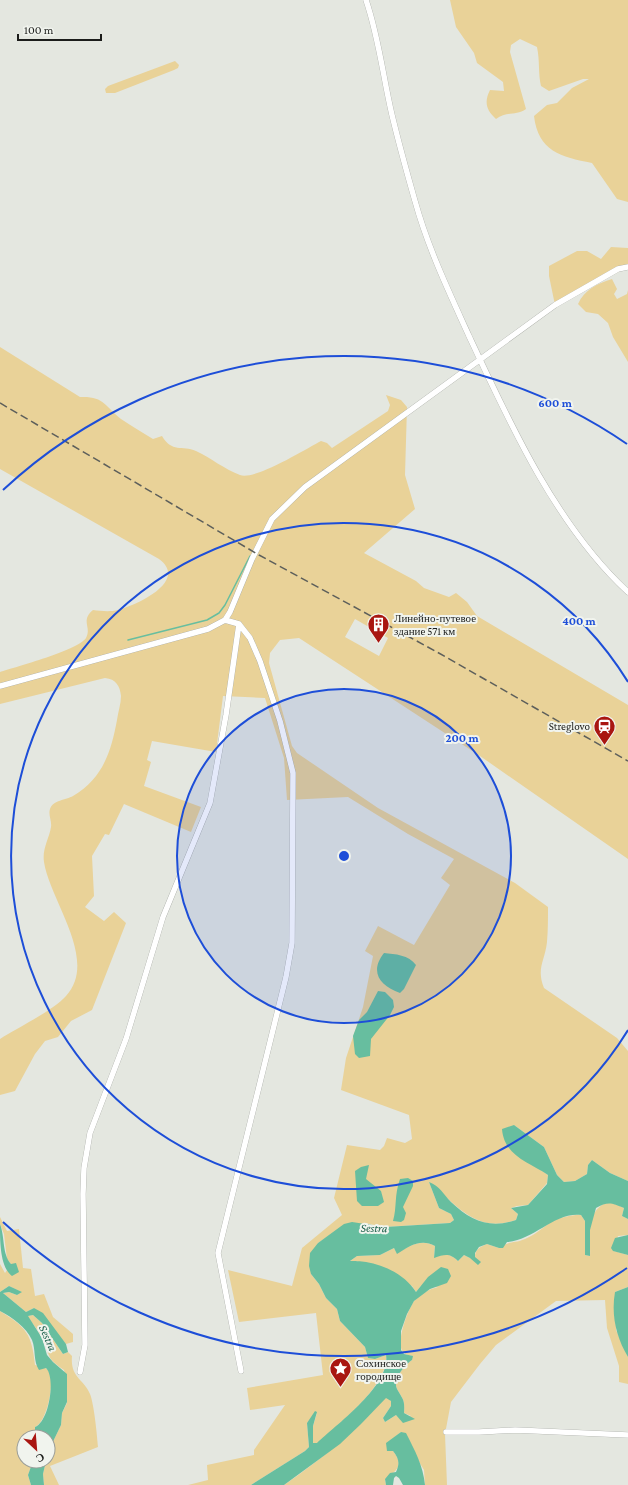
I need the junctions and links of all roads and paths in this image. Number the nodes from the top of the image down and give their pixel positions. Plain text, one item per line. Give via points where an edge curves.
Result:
1 (366, 0) edge
2 (628, 267) edge
3 (480, 359) junction
4 (628, 592) edge
5 (225, 620) junction
6 (239, 624) junction
7 (0, 686) edge
8 (241, 1371) dead end
9 (80, 1372) dead end
10 (446, 1432) dead end
11 (628, 1435) edge

1 - 3 street via 415,203 444,282
2 - 3 street via 618,269 554,305
3 - 4 street via 523,445 564,515 610,575
3 - 5 street via 305,487 272,518
5 - 6 street
5 - 7 street via 208,629
6 - 8 street via 250,638 260,661 280,721 292,772 292,943 286,977 218,1253
6 - 9 street via 210,803 163,917 126,1039 90,1133 83,1187 85,1345
10 - 11 street via 515,1430

